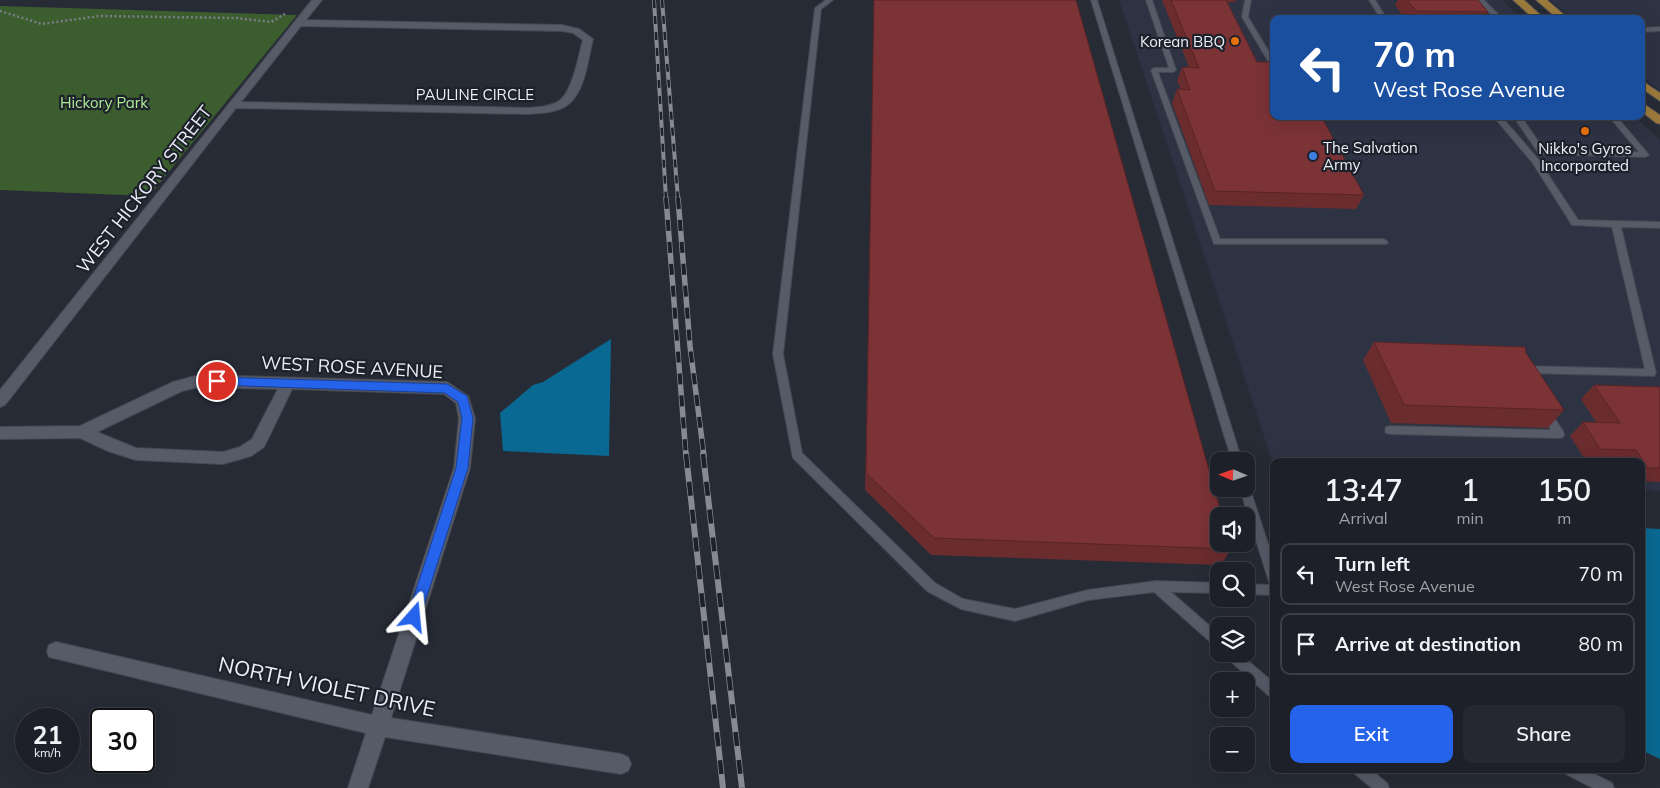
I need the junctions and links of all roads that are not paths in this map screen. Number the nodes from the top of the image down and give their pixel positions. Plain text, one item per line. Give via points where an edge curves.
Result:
1 (316, 0) edge
2 (830, 0) edge
3 (1094, 0) edge
4 (1148, 0) edge
5 (1248, 0) edge
6 (1372, 0) edge
7 (1480, 0) edge
8 (1518, 0) edge
9 (1541, 0) edge
10 (1381, 15) edge
11 (1496, 15) edge
12 (1535, 15) edge
13 (1559, 15) edge
14 (299, 23) junction
15 (1660, 29) edge
16 (1645, 30) edge
17 (1270, 59) edge
18 (1645, 86) edge
19 (1660, 98) edge
20 (234, 105) junction
21 (1645, 108) edge
22 (1500, 120) edge
23 (1520, 120) edge
24 (1615, 120) edge
25 (1660, 121) edge
26 (1616, 224) junction
27 (1660, 225) edge
28 (1384, 242) dead end
29 (1523, 378) edge
30 (288, 384) junction
31 (0, 401) edge
32 (1538, 402) edge
33 (1390, 430) dead end
34 (82, 432) junction
35 (0, 433) edge
36 (1234, 452) edge
37 (1248, 498) edge
38 (1270, 568) edge
39 (1156, 586) junction
40 (1210, 588) edge
41 (1255, 589) edge
42 (1270, 590) edge
43 (1210, 634) edge
44 (56, 650) dead end
45 (1240, 662) edge
46 (1270, 688) edge
47 (378, 726) junction
48 (621, 764) dead end
49 (1365, 773) edge
50 (1578, 773) edge
51 (358, 788) edge
52 (1382, 788) edge
53 (1606, 788) edge

1 - 14 street, WEST HICKORY STREET
2 - 39 lane via 818,8 778,354 797,456 931,587 961,604 1015,615 1088,595
3 - 36 lane
4 - 28 lane via 1173,70 1154,70 1217,242
5 - 17 lane via 1244,17
6 - 10 lane
7 - 11 lane
8 - 12 main road
9 - 13 main road
14 - 20 street, WEST HICKORY STREET
14 - 20 street, PAULINE CIRCLE via 562,28 576,31 588,39 572,93 563,104 546,109
15 - 16 lane
18 - 19 main road
20 - 31 street, WEST HICKORY STREET
21 - 25 main road
22 - 26 lane via 1535,161 1576,223
23 - 24 lane via 1542,152 1646,155
26 - 27 lane
26 - 29 lane via 1651,373 1518,370
30 - 34 street, WEST ROSE AVENUE via 188,382
30 - 34 street via 258,443 245,452 223,458 136,454 114,448
30 - 47 street, WEST ROSE AVENUE via 447,388 463,400 468,418 462,468
32 - 33 lane via 1558,434
34 - 35 street
37 - 38 lane
39 - 40 lane
39 - 43 lane
41 - 42 lane
44 - 47 street, NORTH VIOLET DRIVE
45 - 46 lane
47 - 48 street, NORTH VIOLET DRIVE
47 - 51 street, WEST ROSE AVENUE
49 - 52 lane
50 - 53 lane

